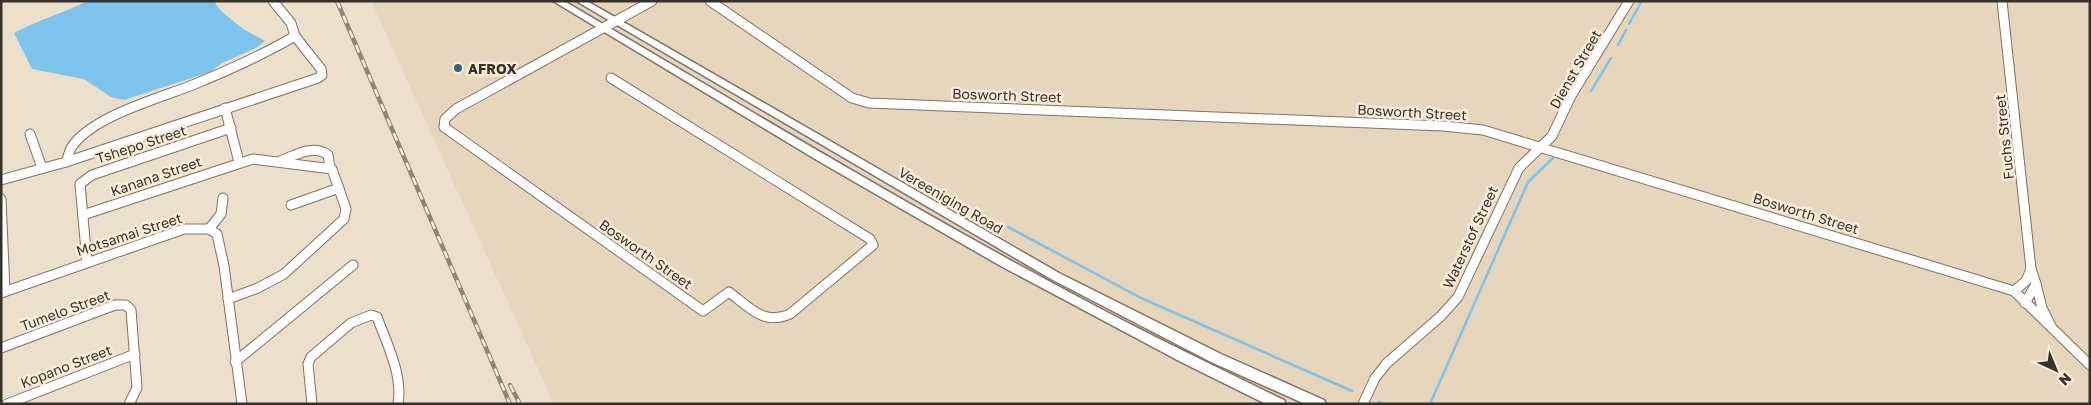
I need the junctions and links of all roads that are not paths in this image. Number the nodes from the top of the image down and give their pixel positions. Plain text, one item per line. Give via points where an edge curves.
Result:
1 (273, 1) edge
2 (557, 1) edge
3 (580, 1) edge
4 (652, 1) edge
5 (710, 1) edge
6 (1629, 1) edge
7 (2002, 1) edge
8 (615, 21) junction
9 (603, 28) junction
10 (295, 36) junction
11 (611, 78) dead end
12 (225, 108) junction
13 (231, 128) junction
14 (30, 134) dead end
15 (1542, 148) junction
16 (66, 162) junction
17 (239, 162) junction
18 (279, 162) junction
19 (42, 168) junction
20 (330, 168) junction
21 (1, 180) edge
22 (339, 188) junction
23 (223, 198) dead end
24 (1, 199) edge
25 (1, 205) edge
26 (291, 205) dead end
27 (83, 215) junction
28 (209, 229) junction
29 (2, 244) edge
30 (87, 262) junction
31 (353, 264) dead end
32 (2032, 270) junction
33 (2036, 284) junction
34 (2014, 291) junction
35 (3, 292) edge
36 (228, 299) junction
37 (2025, 303) junction
38 (2054, 331) junction
39 (1, 348) edge
40 (135, 354) junction
41 (235, 362) junction
42 (2090, 366) edge
43 (7, 404) edge
44 (129, 404) edge
45 (242, 404) edge
46 (312, 404) edge
47 (398, 404) edge
48 (1279, 404) edge
49 (1319, 404) edge
50 (1363, 404) edge

1 - 10 street via 291,23
2 - 9 main road, Vereeniging Road
3 - 8 main road, Vereeniging Road
4 - 8 street, Bosworth Street
5 - 15 street, Bosworth Street via 852,98 869,103 1451,127 1483,130
6 - 15 street, Dienst Street
7 - 32 street, Fuchs Street
8 - 9 street, Bosworth Street
8 - 49 main road, Vereeniging Road via 1038,266 1208,353
9 - 11 street, Bosworth Street via 456,110 445,119 444,127 704,312 729,292 766,320 780,320 874,243
9 - 48 main road, Vereeniging Road via 1035,281
10 - 12 street via 316,60 322,75
10 - 16 street via 212,77 106,120 71,146
12 - 13 street
12 - 16 street
13 - 17 street
13 - 27 street, Tshepo Street via 92,175 80,184
14 - 19 street
15 - 34 street, Bosworth Street
15 - 50 street, Waterstof Street via 1519,168 1458,297 1387,363 1375,378
16 - 19 street
17 - 18 street, Kanana Street via 261,159
17 - 27 street, Kanana Street
18 - 20 street, Kanana Street
18 - 20 street via 310,150 321,150 328,155
19 - 21 street
20 - 22 street via 335,173
22 - 26 street
22 - 36 street via 346,214 330,234 284,274
23 - 28 street via 222,214
24 - 25 street
25 - 29 street
27 - 30 street, Tshepo Street
28 - 30 street, Motsamai Street via 184,229
28 - 36 street via 217,234
29 - 35 street
30 - 35 street, Motsamai Street
31 - 41 street
32 - 33 street, Fuchs Street
32 - 34 street via 2026,281
33 - 37 street
33 - 38 street, Fuchs Street via 2042,308
34 - 37 street
36 - 41 street
37 - 38 street
38 - 42 street
39 - 40 street, Tumelo Street via 121,304 131,310
40 - 43 street, Kopano Street
40 - 44 street, Tumelo Street via 137,388
41 - 45 street
46 - 47 street via 308,364 311,357 351,323 371,315 377,317 389,352 400,393

